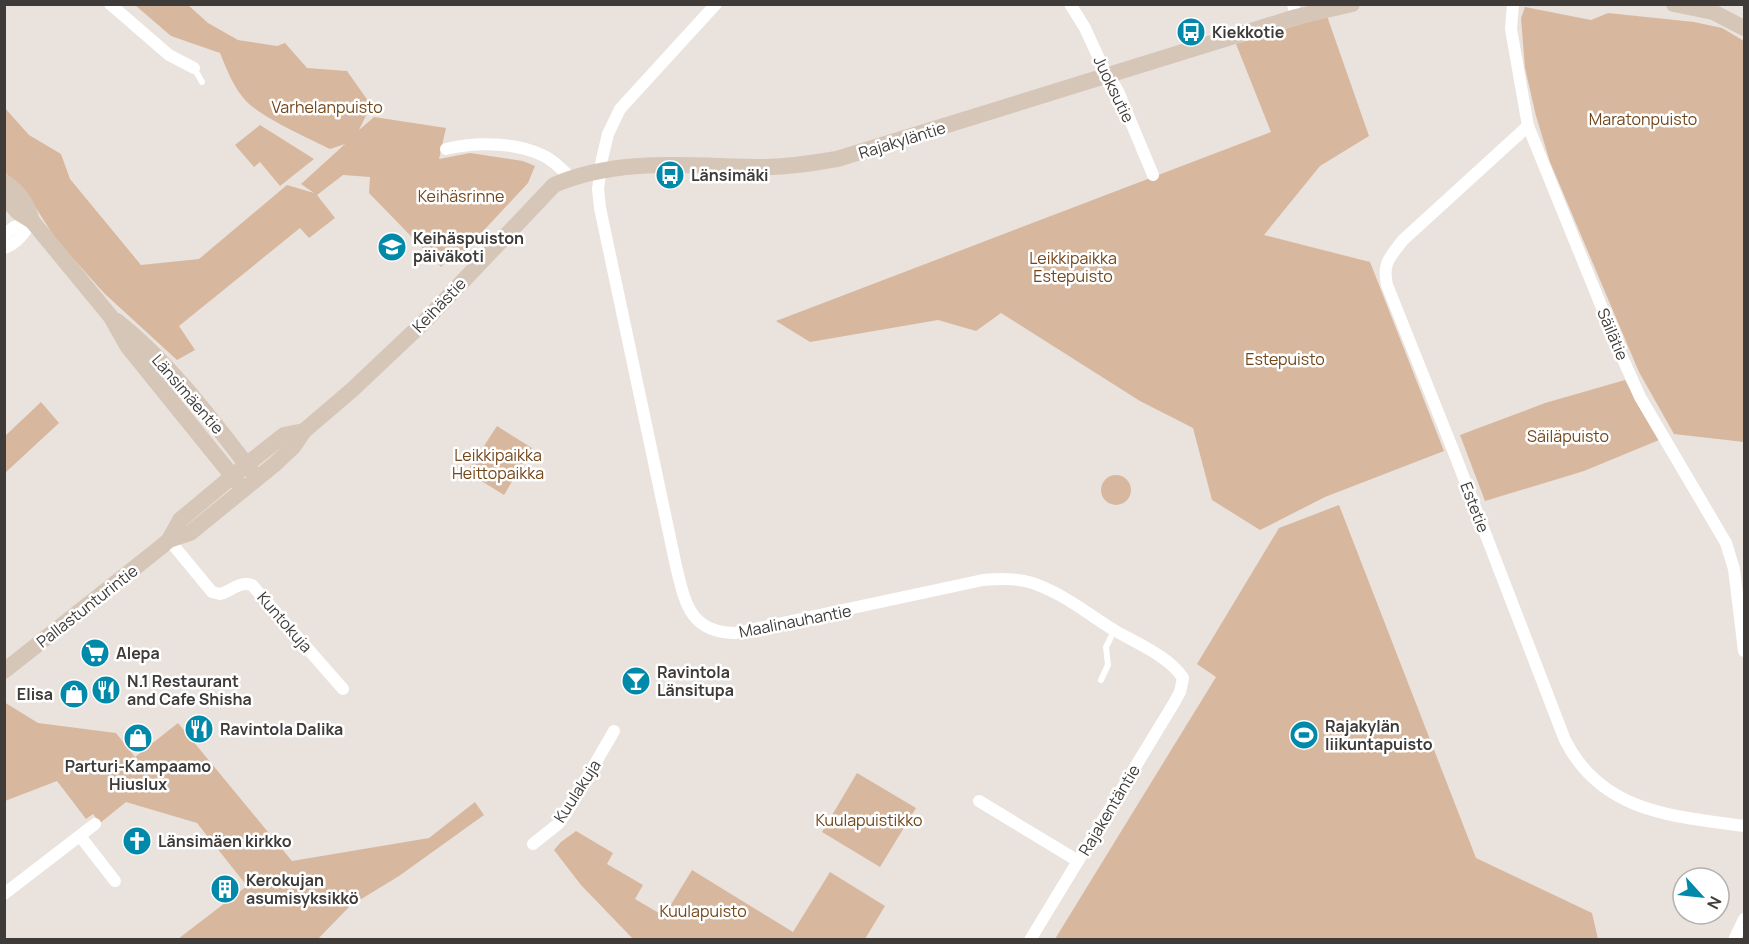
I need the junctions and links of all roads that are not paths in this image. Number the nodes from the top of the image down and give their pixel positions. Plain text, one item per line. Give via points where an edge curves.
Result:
1 (110, 4) edge
2 (716, 4) edge
3 (1070, 4) edge
4 (1352, 4) edge
5 (1513, 4) edge
6 (1674, 4) edge
7 (1294, 11) edge
8 (1744, 28) edge
9 (194, 68) joint
10 (1108, 75) junction
11 (202, 82) dead end
12 (1528, 126) junction
13 (446, 149) dead end
14 (599, 171) junction
15 (1153, 176) dead end
16 (571, 178) junction
17 (4, 182) edge
18 (4, 196) edge
19 (32, 221) junction
20 (4, 235) edge
21 (4, 248) edge
22 (111, 316) junction
23 (304, 431) junction
24 (246, 465) junction
25 (232, 476) junction
26 (257, 479) junction
27 (244, 491) junction
28 (169, 540) junction
29 (1114, 630) junction
30 (1744, 651) edge
31 (4, 671) edge
32 (1183, 678) joint
33 (1101, 680) dead end
34 (343, 689) dead end
35 (614, 731) dead end
36 (980, 801) dead end
37 (95, 824) dead end
38 (1744, 826) edge
39 (80, 836) junction
40 (533, 844) dead end
41 (1078, 861) junction
42 (115, 881) dead end
43 (4, 894) edge
44 (1744, 919) edge
45 (1029, 939) edge
46 (1734, 939) edge

1 - 9 street via 169,55
2 - 14 street via 620,109 608,134
3 - 10 street, Juoksutie
4 - 7 street, Rajakyläntie
5 - 12 street, Säilätie via 1511,28
6 - 8 street via 1713,12
7 - 10 street, Rajakyläntie
9 - 11 lane
10 - 14 street, Rajakyläntie via 837,159 787,166 654,165
10 - 15 street, Juoksutie
12 - 30 street, Säilätie via 1640,397 1726,543 1734,569
12 - 38 street, Estetie via 1403,240 1384,271 1387,285 1574,757 1593,778 1636,806 1655,813
13 - 16 street via 490,144 524,149 544,156
14 - 16 street, Rajakyläntie
14 - 29 street, Maalinauhantie via 600,208 676,566 687,606 698,622 712,630 736,633 973,582 1009,579 1039,585
16 - 23 street, Keihästie via 543,195 426,320
17 - 19 street, Länsimäentie via 28,205
18 - 19 street, Länsimäentie
19 - 20 street via 14,226
19 - 21 street via 21,237
19 - 22 street, Länsimäentie
22 - 24 street, Länsimäentie via 149,349
22 - 25 street, Länsimäentie via 128,347
23 - 24 street, Keihästie via 284,435
23 - 26 street, Keihästie via 294,447
24 - 25 street, Pallastunturintie
24 - 26 street, Länsimäentie
25 - 27 street, Länsimäentie
25 - 28 street, Pallastunturintie via 180,520
26 - 27 street, Pallastunturintie
27 - 28 street, Pallastunturintie via 190,533
28 - 31 street, Pallastunturintie
28 - 34 street, Kuntokuja via 212,592 220,594 245,583 252,585
29 - 32 street, Maalinauhantie via 1162,659
29 - 33 lane via 1106,647 1108,665
32 - 41 street, Rajakentäntie via 1174,703
35 - 40 street, Kuulakuja via 567,812
36 - 41 street
37 - 39 street
39 - 42 street
39 - 43 street
41 - 45 street, Rajakentäntie
44 - 46 street

